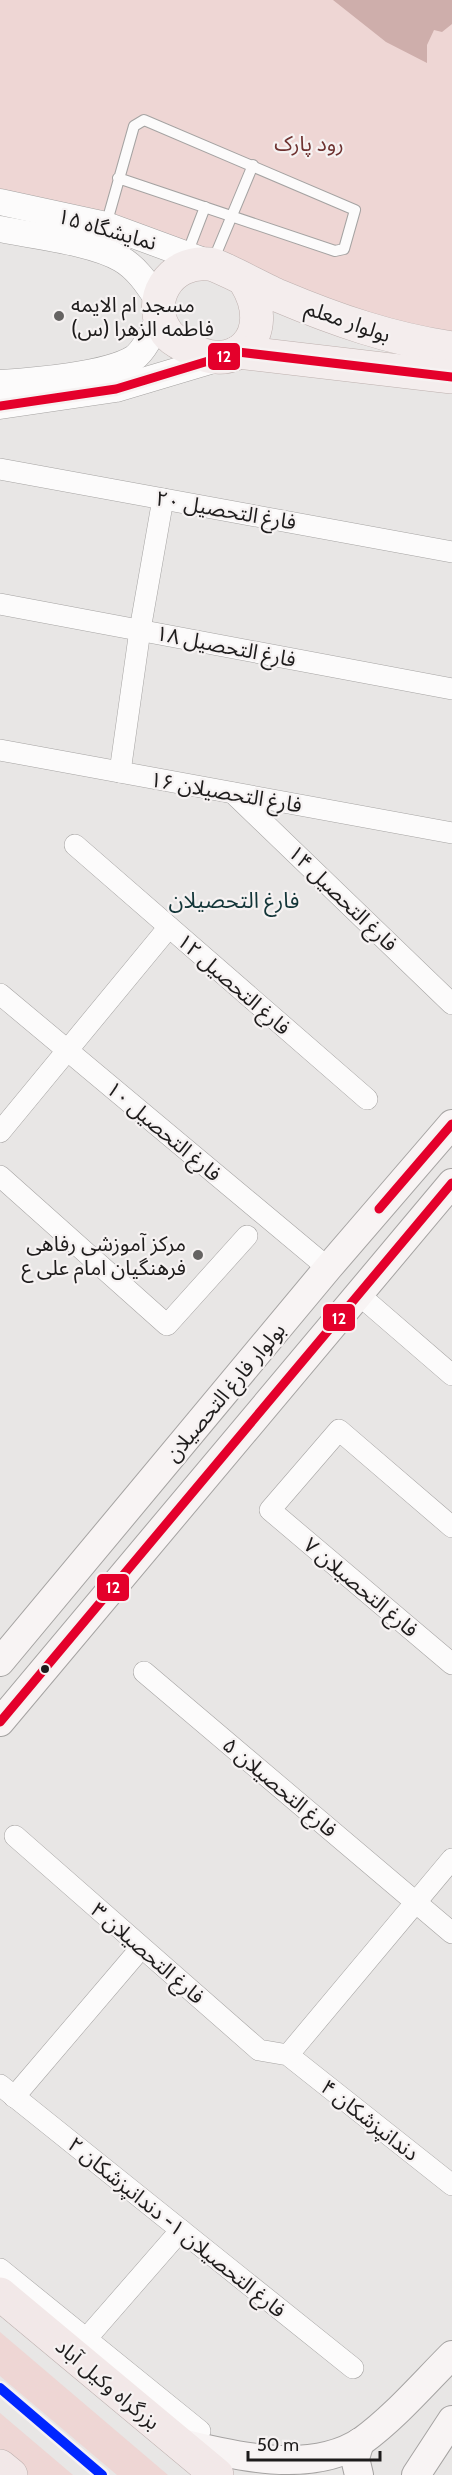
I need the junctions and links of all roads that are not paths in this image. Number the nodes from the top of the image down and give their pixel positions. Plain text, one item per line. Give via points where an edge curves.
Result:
1 (253, 165) junction
2 (118, 177) junction
3 (0, 202) edge
4 (205, 207) junction
5 (232, 216) junction
6 (106, 225) junction
7 (0, 230) edge
8 (199, 259) junction
9 (246, 283) junction
10 (158, 309) junction
11 (452, 348) edge
12 (229, 355) junction
13 (452, 377) edge
14 (0, 383) edge
15 (0, 406) edge
16 (0, 469) edge
17 (163, 499) junction
18 (452, 552) edge
19 (0, 604) edge
20 (140, 630) junction
21 (452, 689) edge
22 (0, 750) edge
23 (120, 772) junction
24 (233, 793) junction
25 (452, 833) edge
26 (75, 845) dead end
27 (169, 927) junction
28 (0, 994) edge
29 (452, 1004) edge
30 (68, 1051) junction
31 (367, 1099) dead end
32 (452, 1124) edge
33 (0, 1132) edge
34 (0, 1176) edge
35 (452, 1183) edge
36 (247, 1236) dead end
37 (328, 1268) junction
38 (357, 1293) junction
39 (452, 1375) edge
40 (452, 1527) edge
41 (0, 1662) edge
42 (452, 1664) edge
43 (144, 1672) dead end
44 (0, 1722) edge
45 (15, 1836) dead end
46 (452, 1859) edge
47 (416, 1902) junction
48 (452, 1933) edge
49 (141, 1947) junction
50 (288, 2055) junction
51 (7, 2091) edge
52 (452, 2185) edge
53 (181, 2230) junction
54 (0, 2269) edge
55 (0, 2294) edge
56 (51, 2324) junction
57 (86, 2338) junction
58 (452, 2355) edge
59 (353, 2368) dead end
60 (452, 2420) edge
61 (189, 2437) junction
62 (360, 2442) junction
63 (0, 2466) edge
64 (11, 2475) edge
65 (217, 2475) edge
66 (359, 2475) edge
67 (416, 2475) edge

1 - 2 lane via 144,120 134,126
1 - 5 lane
1 - 5 lane via 352,206 355,210 345,249 335,251
2 - 4 lane
2 - 6 lane
3 - 6 street, نمایشگاه ۱۵
4 - 5 lane
4 - 8 lane
5 - 8 lane
6 - 8 street, نمایشگاه ۱۵
7 - 10 street, نمایشگاه ۱۵ via 93,248 121,259 143,277
8 - 9 main road
8 - 10 main road via 165,282
9 - 11 main road, بولوار معلم via 339,321 410,342
9 - 12 main road via 257,300 259,320 251,339
10 - 12 main road via 168,335 201,357
10 - 14 street via 148,341 135,357 111,367
12 - 13 main road, بولوار معلم
12 - 15 street via 116,389
16 - 17 street, فارغ التحصیل ۲۰
17 - 18 street, فارغ التحصیل ۲۰
17 - 20 street
19 - 20 street, فارغ التحصیل ۱۸
20 - 21 street, فارغ التحصیل ۱۸
20 - 23 street
22 - 23 street, فارغ التحصیلان ۱۶
23 - 24 street, فارغ التحصیلان ۱۶
24 - 25 street, فارغ التحصیلان ۱۶
24 - 29 street, فارغ التحصیل ۱۴
26 - 27 street, فارغ التحصیل ۱۲
27 - 30 street
27 - 31 street, فارغ التحصیل ۱۲
28 - 30 street, فارغ التحصیل ۱۰
30 - 33 street
30 - 37 street, فارغ التحصیل ۱۰
32 - 37 main road, بولوار فارغ التحصیلان
34 - 36 street via 168,1325
35 - 38 main road, بولوار فارغ التحصیلان
37 - 38 main road
37 - 41 main road, بولوار فارغ التحصیلان
38 - 39 street
38 - 44 main road, بولوار فارغ التحصیلان
40 - 42 street, فارغ التحصیلان ۷ via 339,1430 270,1510
43 - 47 street, فارغ التحصیلان ۵
45 - 49 street, فارغ التحصیلان ۳
46 - 47 street
47 - 48 street, فارغ التحصیلان ۵
47 - 50 street
49 - 50 street, فارغ التحصیلان ۳ via 259,2050
49 - 51 street
50 - 52 street, دندانپزشکان ۴
51 - 53 street, فارغ التحصیلان ۱- دندانپزشکان ۲
53 - 57 street
53 - 59 street, فارغ التحصیلان ۱- دندانپزشکان ۲
54 - 56 street
55 - 56 highway, بزرگراه وکیل آباد
56 - 57 street
56 - 61 highway, بزرگراه وکیل آباد
57 - 61 street
58 - 62 main road
60 - 67 main road
61 - 62 main road via 244,2456 293,2463 332,2454
61 - 65 highway, بزرگراه وکیل آباد
62 - 66 main road via 355,2458
63 - 64 highway

